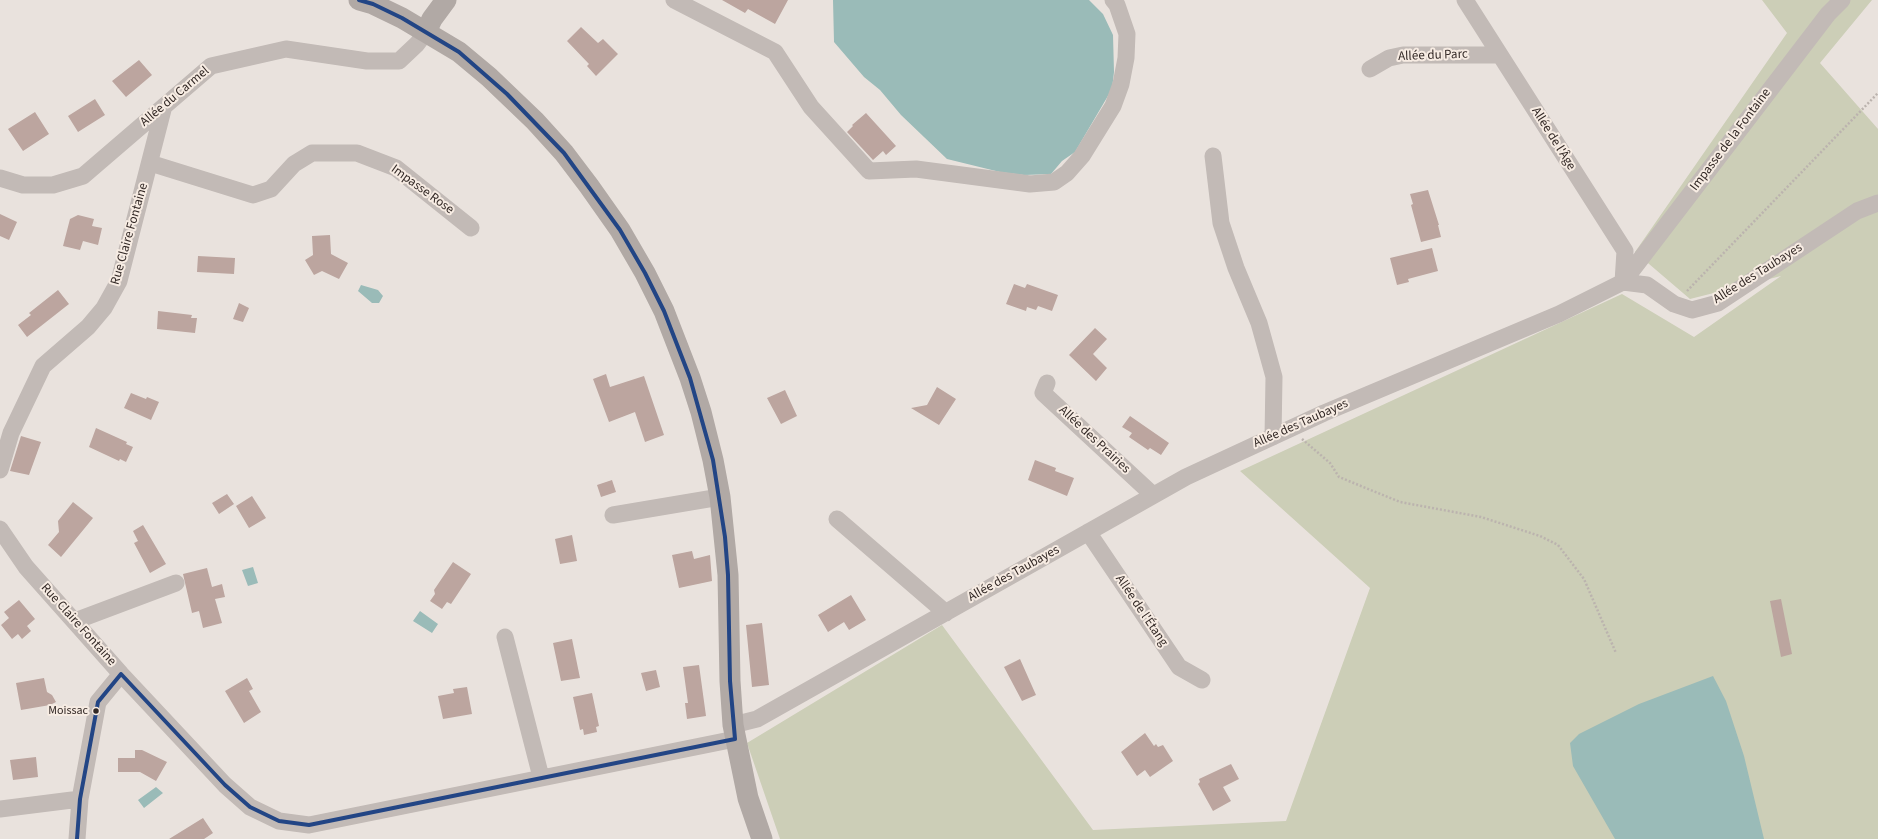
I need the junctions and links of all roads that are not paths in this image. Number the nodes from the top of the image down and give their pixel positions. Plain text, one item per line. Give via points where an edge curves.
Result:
1 (359, 0) edge
2 (446, 0) edge
3 (674, 0) edge
4 (1113, 0) edge
5 (1465, 0) edge
6 (1842, 0) edge
7 (426, 32) junction
8 (1500, 55) junction
9 (1370, 69) dead end
10 (164, 106) junction
11 (1213, 156) dead end
12 (150, 163) junction
13 (0, 178) edge
14 (1878, 203) edge
15 (471, 228) dead end
16 (1623, 282) junction
17 (1047, 383) dead end
18 (6, 433) edge
19 (1272, 437) junction
20 (0, 470) edge
21 (1153, 495) junction
22 (720, 497) junction
23 (613, 515) dead end
24 (837, 519) dead end
25 (0, 529) edge
26 (1088, 532) junction
27 (176, 583) dead end
28 (946, 613) junction
29 (75, 621) junction
30 (505, 637) dead end
31 (121, 674) junction
32 (1202, 680) dead end
33 (734, 732) junction
34 (541, 777) junction
35 (80, 799) junction
36 (0, 809) edge
37 (77, 839) edge
38 (762, 839) edge

1 - 7 main road via 373,4
2 - 7 main road
3 - 4 street via 775,52 811,107 870,171 916,169 1030,184 1054,182 1067,173 1082,156 1113,106 1121,84 1127,34
5 - 8 street, Allée de l'Âge
6 - 16 street, Impasse de la Fontaine via 1828,14
7 - 10 street, Allée du Carmel via 399,61 367,61 286,49 211,66
7 - 22 main road via 459,52 535,121 564,153 620,230 657,298 681,353 701,412
8 - 9 street, Allée du Parc via 1403,55 1389,58
8 - 16 street, Allée de l'Âge via 1625,251
10 - 12 street, Rue Claire Fontaine
10 - 13 street, Allée du Carmel via 83,176 53,185 23,185
11 - 19 street via 1221,222 1236,268 1259,323 1274,377
12 - 15 street, Impasse Rose via 253,194 271,189 294,164 312,153 357,153 396,168
12 - 18 street, Rue Claire Fontaine via 119,281 104,308 88,327 43,366
14 - 16 street, Allée des Taubayes via 1857,211 1718,303 1692,310 1674,304 1647,285
16 - 19 street, Allée des Taubayes via 1559,314
17 - 21 street, Allée des Prairies via 1043,393
18 - 20 street, Rue Claire Fontaine
19 - 21 street, Allée des Taubayes
21 - 26 street, Allée des Taubayes
22 - 23 street
22 - 33 main road via 728,575 730,681
24 - 28 street
25 - 29 street, Rue Claire Fontaine via 26,567
26 - 28 street, Allée des Taubayes
26 - 32 street, Allée de l'Étang via 1178,667
27 - 29 street
28 - 33 street, Allée des Taubayes
29 - 31 street, Rue Claire Fontaine
30 - 34 street
31 - 34 street, Rue Claire Fontaine via 225,785 250,807 279,821 309,825
31 - 35 street via 98,702
33 - 34 street, Rue Claire Fontaine
33 - 38 main road via 748,798
35 - 36 street
35 - 37 street

